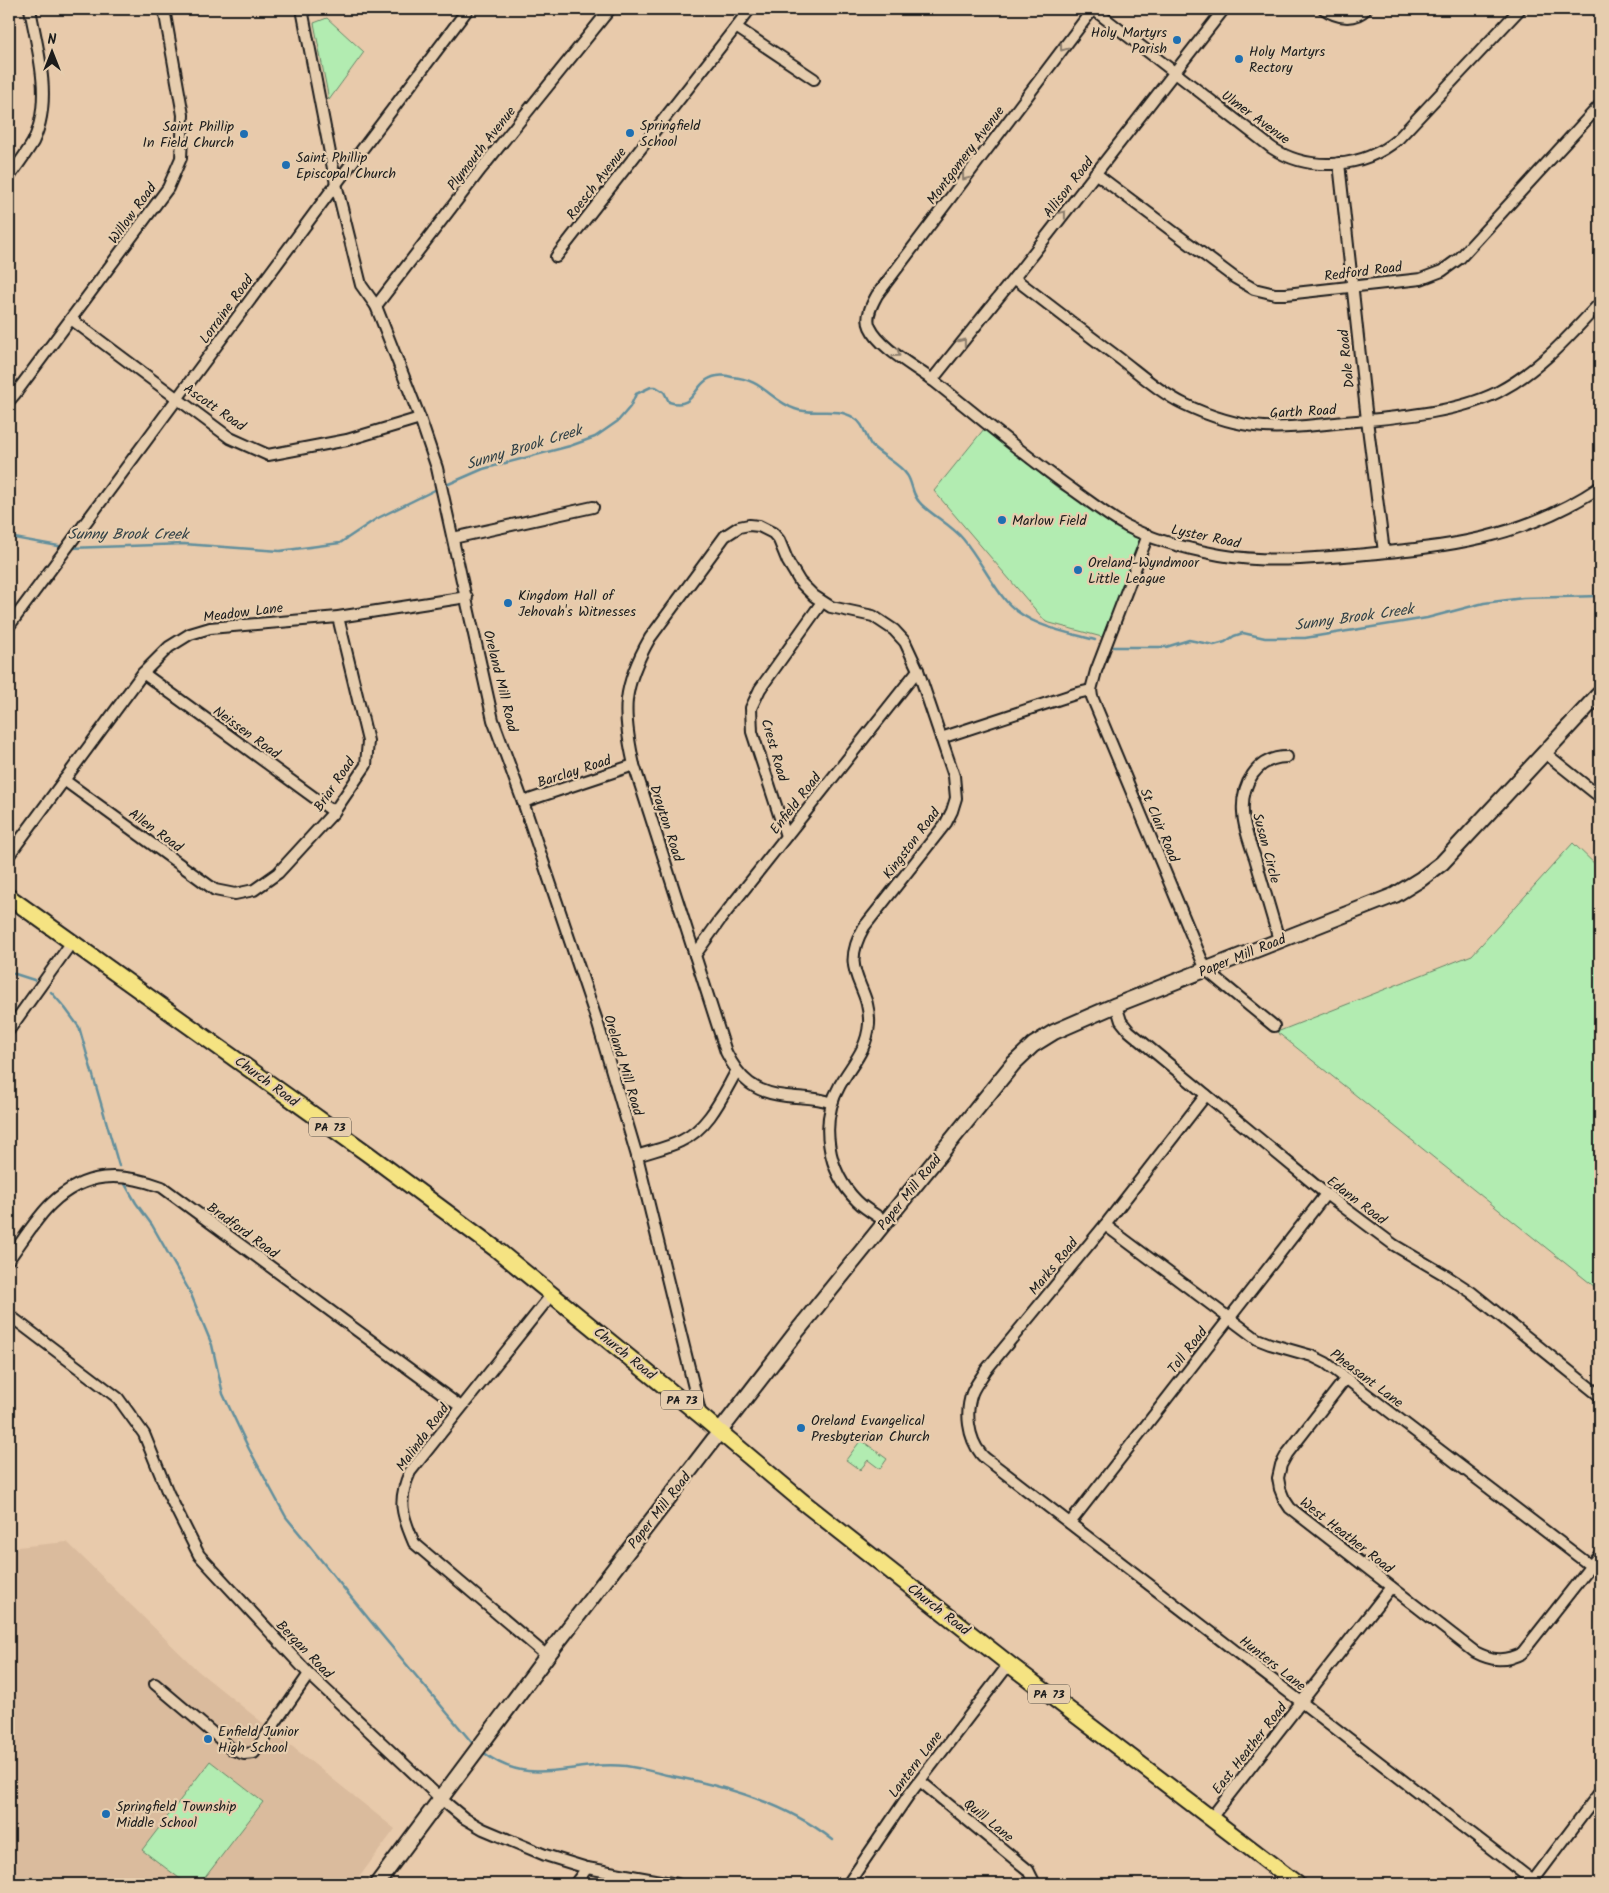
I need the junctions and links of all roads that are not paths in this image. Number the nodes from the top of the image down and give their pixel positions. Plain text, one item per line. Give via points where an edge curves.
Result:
1 (30, 9) edge
2 (164, 9) edge
3 (302, 9) edge
4 (468, 9) edge
5 (610, 9) edge
6 (750, 9) edge
7 (1093, 9) edge
8 (1224, 9) edge
9 (1324, 9) edge
10 (1366, 9) edge
11 (1520, 9) edge
12 (736, 27) junction
13 (1173, 72) junction
14 (814, 79) dead end
15 (1600, 105) edge
16 (1338, 163) junction
17 (1095, 173) junction
18 (9, 177) edge
19 (336, 184) junction
20 (556, 257) dead end
21 (1014, 278) junction
22 (1352, 286) junction
23 (1600, 303) edge
24 (376, 306) junction
25 (72, 319) junction
26 (868, 322) joint
27 (932, 380) junction
28 (178, 398) junction
29 (9, 401) edge
30 (420, 418) junction
31 (1367, 420) junction
32 (1600, 488) edge
33 (594, 507) dead end
34 (759, 526) joint
35 (1148, 536) junction
36 (453, 538) junction
37 (1384, 552) junction
38 (467, 597) junction
39 (822, 602) junction
40 (338, 617) junction
41 (9, 626) edge
42 (918, 670) junction
43 (143, 673) junction
44 (1091, 690) junction
45 (1600, 693) edge
46 (942, 738) junction
47 (1545, 752) junction
48 (1286, 757) dead end
49 (634, 765) junction
50 (64, 780) junction
51 (1600, 796) edge
52 (523, 802) junction
53 (334, 812) junction
54 (786, 836) junction
55 (9, 855) edge
56 (235, 894) joint
57 (9, 898) edge
58 (1279, 940) junction
59 (72, 942) junction
60 (696, 955) junction
61 (1206, 970) junction
62 (1116, 1005) junction
63 (1274, 1026) dead end
64 (9, 1030) edge
65 (736, 1072) junction
66 (1206, 1095) junction
67 (832, 1103) junction
68 (637, 1156) junction
69 (1326, 1194) junction
70 (885, 1221) junction
71 (1105, 1225) junction
72 (9, 1259) edge
73 (552, 1294) junction
74 (9, 1314) edge
75 (1229, 1319) junction
76 (1346, 1378) junction
77 (1600, 1396) edge
78 (461, 1407) junction
79 (701, 1416) junction
80 (720, 1431) junction
81 (992, 1464) joint
82 (1070, 1523) junction
83 (1600, 1554) edge
84 (1590, 1566) junction
85 (1600, 1574) edge
86 (1391, 1586) junction
87 (547, 1656) junction
88 (1009, 1664) junction
89 (309, 1674) junction
90 (155, 1684) dead end
91 (1302, 1702) junction
92 (920, 1781) junction
93 (1600, 1792) edge
94 (440, 1798) junction
95 (1211, 1818) junction
96 (587, 1868) junction
97 (1535, 1883) edge
98 (377, 1884) edge
99 (575, 1884) edge
100 (677, 1884) edge
101 (848, 1884) edge
102 (1035, 1884) edge
103 (1297, 1884) edge

1 - 18 street via 42,74 42,108 32,142
2 - 25 street, Willow Road via 183,115 181,158 168,188
3 - 19 street, Oreland Mill Road
4 - 19 street, Lorraine Road
5 - 24 street, Plymouth Avenue
6 - 12 street, Roesch Avenue
7 - 13 street, Ulmer Avenue
7 -> 26 street, Montgomery Avenue via 876,295
8 - 13 street, Allison Road
9 - 10 street via 1345,17 1357,16
11 - 16 street, Ulmer Avenue via 1398,139 1376,155
12 - 14 street
12 - 20 street, Roesch Avenue
13 - 16 street, Ulmer Avenue via 1280,154 1304,163
13 - 17 street, Allison Road
15 - 22 street, Redford Road via 1450,266 1421,278
16 - 22 street, Dale Road
21 -> 17 street, Allison Road
17 - 22 street, Redford Road via 1224,271 1254,289 1286,294
19 - 24 street, Oreland Mill Road via 362,285
19 - 28 street, Lorraine Road
27 -> 21 street, Allison Road
21 - 31 street, Garth Road via 1168,395 1210,415 1246,425 1282,428
22 - 31 street, Dale Road
23 - 31 street, Garth Road via 1551,355 1499,391 1451,409
24 - 30 street, Oreland Mill Road
25 - 28 street, Ascott Road
25 - 29 street, Willow Road
26 -> 27 street, Lyster Road via 883,344
27 - 35 street, Lyster Road via 1072,489 1107,514
28 - 30 street, Ascott Road via 230,438 268,454 348,440
28 - 41 street, Lorraine Road
30 - 36 street, Oreland Mill Road via 440,481
31 - 37 street, Dale Road
32 - 37 street, Lyster Road via 1560,512 1504,533 1468,542
33 - 36 street
34 - 39 street, Kingston Road via 776,536 800,582
34 - 49 street, Drayton Road via 744,526 725,536 640,656 626,704
35 - 37 street, Lyster Road via 1206,552 1265,560
35 - 44 street
36 - 38 street, Oreland Mill Road
38 - 40 street, Meadow Lane
38 - 52 street, Oreland Mill Road via 493,720
39 - 42 street, Kingston Road via 838,609 873,616 888,625 905,642
39 - 54 street, Crest Road via 760,689 751,708 752,732
40 - 43 street, Meadow Lane via 210,628 190,634 169,646
40 - 53 street, Briar Road via 368,741 366,765
42 - 46 street, Kingston Road
42 - 54 street, Enfield Road
43 - 50 street, Meadow Lane
43 - 53 street, Neissen Road
44 - 46 street
44 - 61 street, St Clair Road
45 - 47 street, Paper Mill Road
46 - 67 street, Kingston Road via 956,784 956,798 946,823 857,940 854,966 868,1018 866,1043
47 - 51 street
47 - 58 street, Paper Mill Road via 1442,863 1421,879 1395,895
48 - 58 street, Susan Circle via 1273,758 1257,768 1244,790 1243,806 1246,831
49 - 52 street, Barclay Road
49 - 60 street, Drayton Road
50 - 55 street, Meadow Lane
50 - 56 street, Allen Road via 215,890
52 - 68 street, Oreland Mill Road
53 - 56 street, Briar Road via 278,873 254,890
54 - 60 street, Enfield Road
57 - 59 main road, Church Road / PA 73
58 - 61 street, Paper Mill Road
59 - 64 street
59 - 73 main road, Church Road / PA 73 via 368,1154
60 - 65 street, Drayton Road via 726,1052
61 - 62 street, Paper Mill Road
61 - 63 street
62 - 66 street, Edann Road via 1121,1021 1129,1031
62 - 70 street, Paper Mill Road via 1048,1035 1023,1055
65 - 67 street, Drayton Road via 750,1084 772,1093
65 - 68 street via 714,1111 695,1133 677,1143
66 - 69 street, Edann Road
66 - 71 street, Marks Road
67 - 70 street, Kingston Road via 829,1134 834,1166 851,1194
68 - 79 street, Oreland Mill Road
69 - 75 street, Toll Road
69 - 77 street, Edann Road via 1394,1246 1471,1292
70 - 80 street, Paper Mill Road
71 - 75 street, Pheasant Lane
71 - 81 street, Marks Road via 986,1370 972,1392 967,1418 980,1453
72 - 78 street, Bradford Road via 50,1204 67,1192 84,1182 102,1178 140,1179 162,1187
73 - 78 street, Malinda Road
73 - 79 main road, Church Road / PA 73
74 - 89 street, Bergan Road via 118,1398 144,1434 198,1555
75 - 76 street, Pheasant Lane via 1257,1339 1312,1356
75 - 82 street, Toll Road
76 - 84 street, Pheasant Lane
76 - 86 street, West Heather Road via 1284,1459 1279,1470 1280,1489 1290,1508
78 - 87 street, Malinda Road via 410,1472 404,1487 404,1520 414,1543
79 - 80 main road, Church Road / PA 73
80 - 87 street, Paper Mill Road
80 - 88 main road, Church Road / PA 73 via 803,1502
81 - 82 street, Hunters Lane
82 - 91 street, Hunters Lane
83 - 84 street
84 - 85 street, Pheasant Lane
84 - 86 street via 1528,1648 1504,1660 1487,1658 1475,1652
86 - 91 street, East Heather Road
87 - 94 street, Paper Mill Road
88 - 92 street, Lantern Lane
88 - 95 main road, Church Road / PA 73
89 - 90 street via 254,1752 244,1754 233,1750
89 - 94 street, Bergan Road
91 - 95 street, East Heather Road
91 - 97 street, Hunters Lane
92 - 101 street, Lantern Lane
92 - 102 street, Quill Lane via 1028,1870
93 - 97 street
94 - 96 street, Bergan Road via 464,1818 484,1829 545,1855
94 - 98 street, Paper Mill Road
95 - 103 main road, Church Road / PA 73
96 - 99 street
96 - 100 street, Bergan Road

